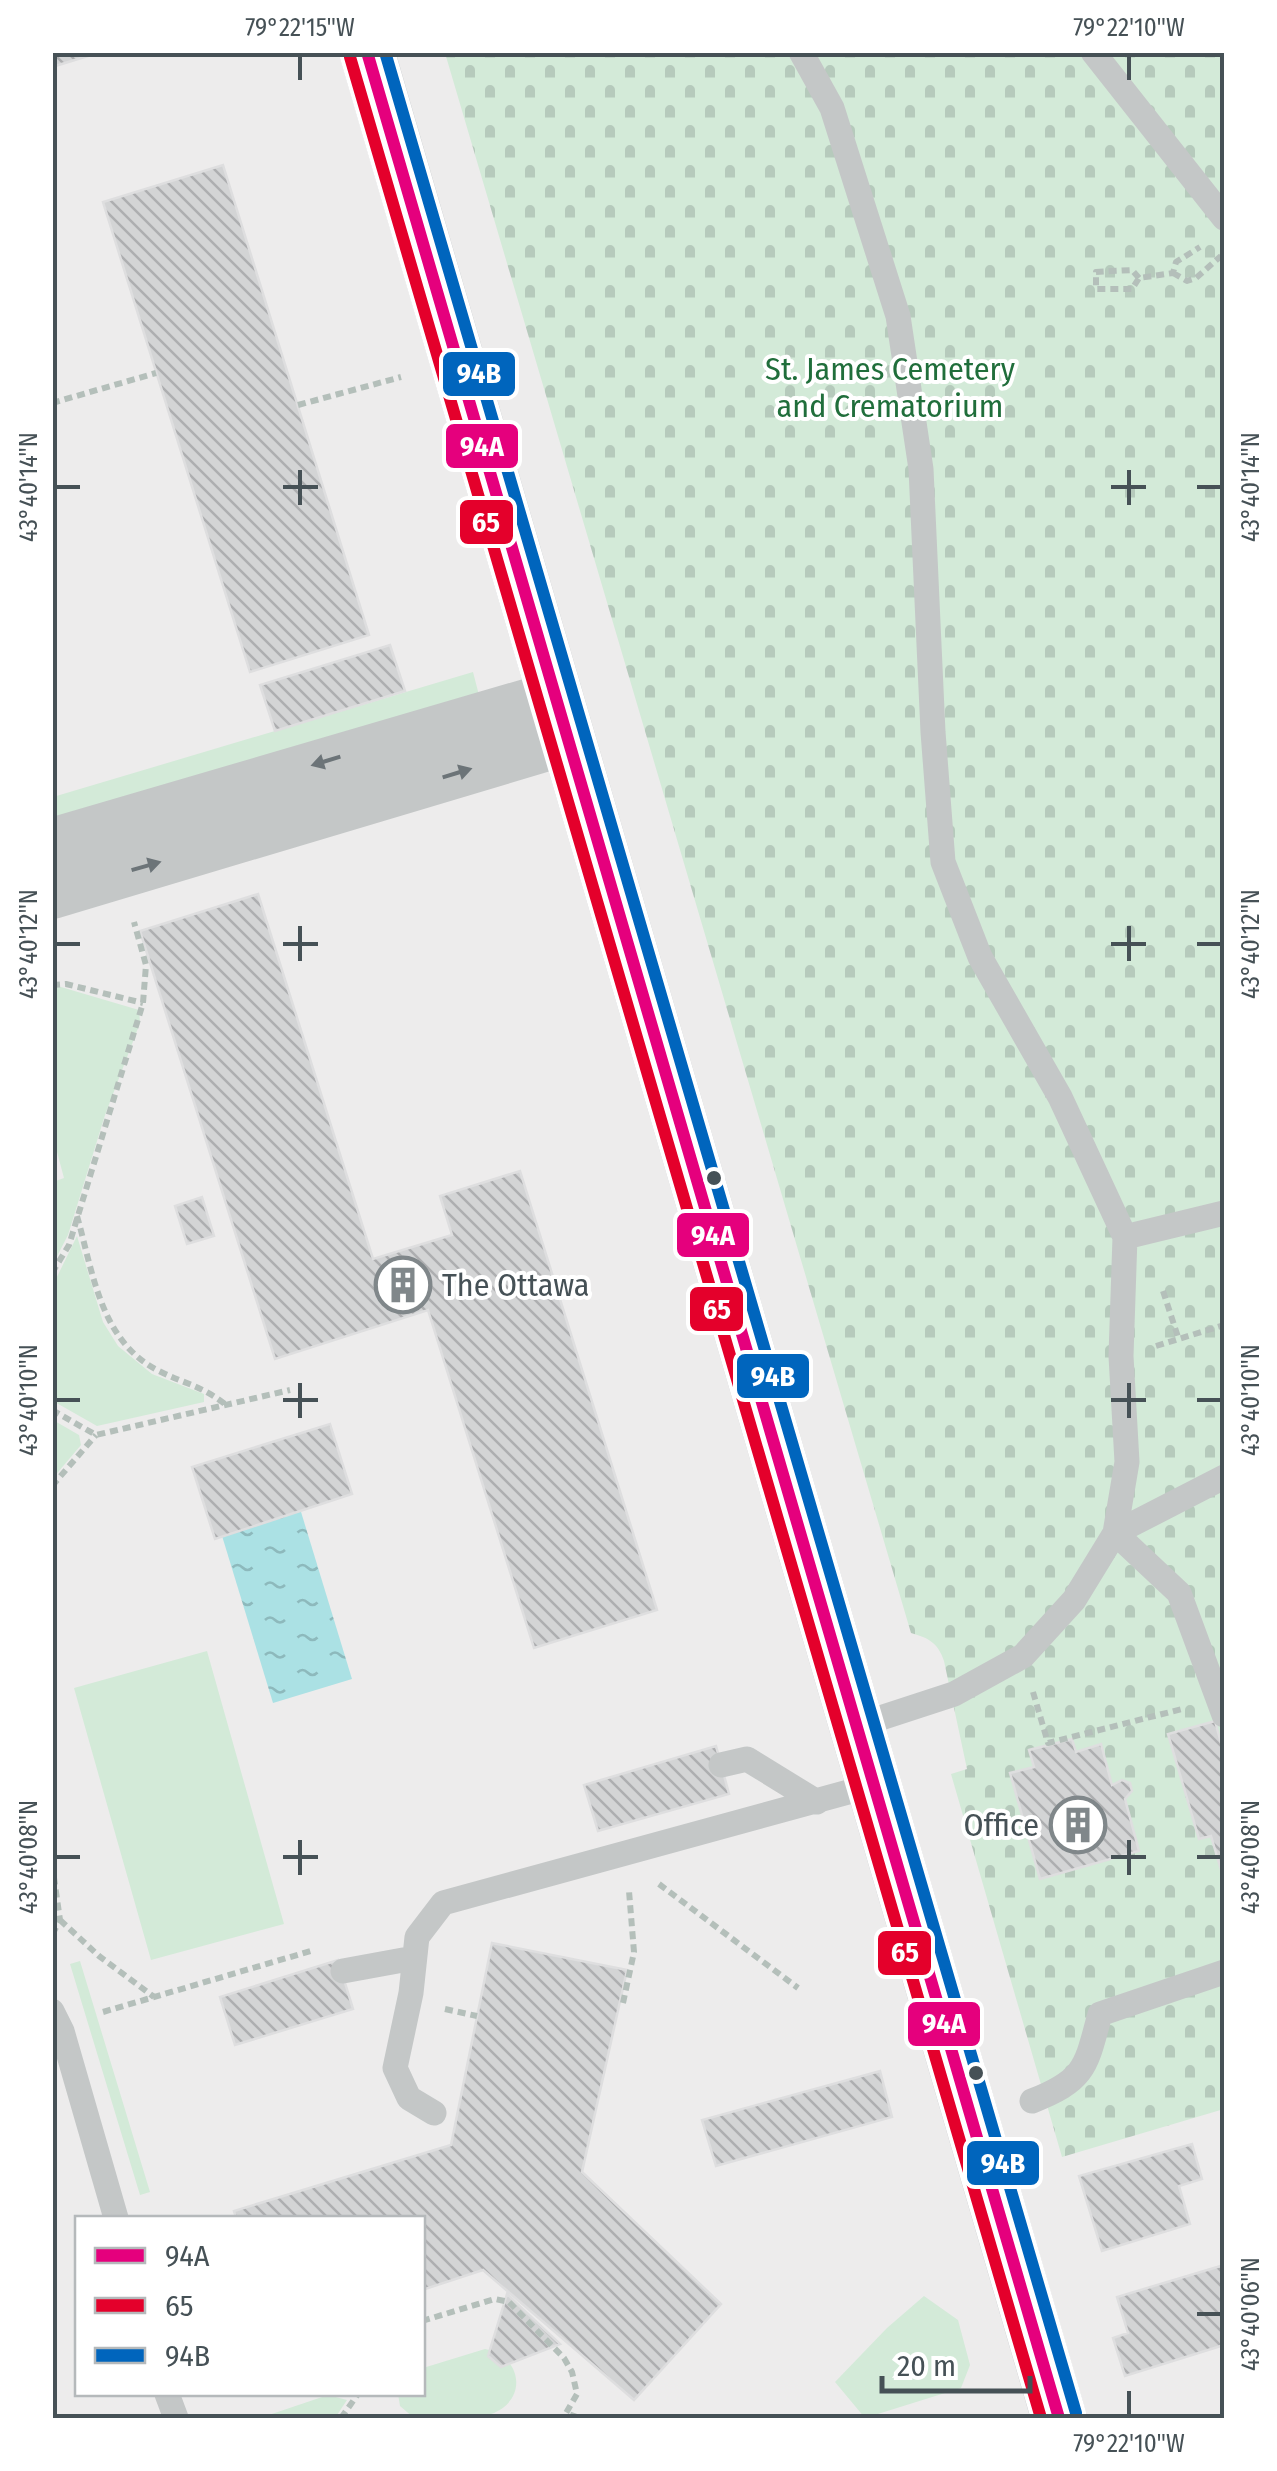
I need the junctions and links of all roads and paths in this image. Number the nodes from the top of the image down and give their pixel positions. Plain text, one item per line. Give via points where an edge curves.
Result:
1 (367, 52) edge
2 (801, 52) edge
3 (1093, 52) edge
4 (1224, 218) edge
5 (1205, 245) dead end
6 (1224, 254) edge
7 (1173, 273) junction
8 (1138, 278) junction
9 (156, 372) dead end
10 (401, 376) dead end
11 (52, 404) edge
12 (298, 406) dead end
13 (561, 718) junction
14 (52, 843) edge
15 (52, 894) edge
16 (133, 919) dead end
17 (52, 985) edge
18 (143, 1003) junction
19 (1224, 1213) edge
20 (77, 1215) junction
21 (1126, 1237) junction
22 (52, 1273) edge
23 (1224, 1325) edge
24 (1144, 1350) dead end
25 (290, 1390) dead end
26 (226, 1405) junction
27 (52, 1410) edge
28 (96, 1435) junction
29 (1224, 1477) edge
30 (52, 1486) edge
31 (1115, 1533) junction
32 (1024, 1656) junction
33 (1221, 1708) edge
34 (856, 1726) junction
35 (721, 1765) dead end
36 (874, 1784) junction
37 (817, 1802) junction
38 (626, 1854) junction
39 (52, 1864) edge
40 (60, 1920) junction
41 (52, 1935) edge
42 (320, 1948) dead end
43 (414, 1958) junction
44 (343, 1971) dead end
45 (1224, 1972) edge
46 (798, 1988) dead end
47 (154, 1998) junction
48 (623, 2003) dead end
49 (52, 2012) edge
50 (104, 2012) dead end
51 (1032, 2101) dead end
52 (434, 2112) dead end
53 (115, 2216) edge
54 (425, 2320) edge
55 (356, 2396) edge
56 (340, 2418) edge
57 (578, 2418) edge
58 (1059, 2418) edge

1 - 13 main road
2 - 21 lane via 832,108 898,316 921,469 944,862 980,957 1060,1097
3 - 4 lane
5 - 7 path via 1176,262
6 - 7 path via 1196,278
7 - 8 path
8 - 8 path via 1132,270 1096,272 1096,289 1132,289
9 - 11 path
10 - 12 path
13 -> 14 street
15 -> 13 street
13 - 34 main road
16 - 18 path via 146,965
17 - 18 path
18 - 20 path
19 - 21 lane
20 - 22 path via 70,1244
20 - 26 path via 104,1312 124,1346
21 - 31 lane via 1121,1356 1127,1462
23 - 24 path
25 - 26 path
26 - 28 path
27 - 28 path
28 - 30 path
29 - 31 lane
31 - 32 lane via 1074,1600
31 - 33 lane via 1178,1593
32 - 33 path via 1048,1744
32 - 34 lane via 954,1694
34 - 36 main road
35 - 37 lane via 747,1759
36 - 37 lane
36 - 58 main road
37 - 38 lane
38 - 43 lane via 443,1903 416,1937
38 - 46 path
38 - 48 path via 634,1952
39 - 40 path
40 - 41 path
40 - 47 path
42 - 47 path
43 - 44 lane
43 - 52 lane via 395,2068 410,2098
45 - 51 lane via 1100,2014 1087,2064 1072,2082
47 - 50 path
49 - 53 lane
54 - 57 path via 495,2299 509,2302 564,2358 576,2394 566,2414
55 - 56 path

